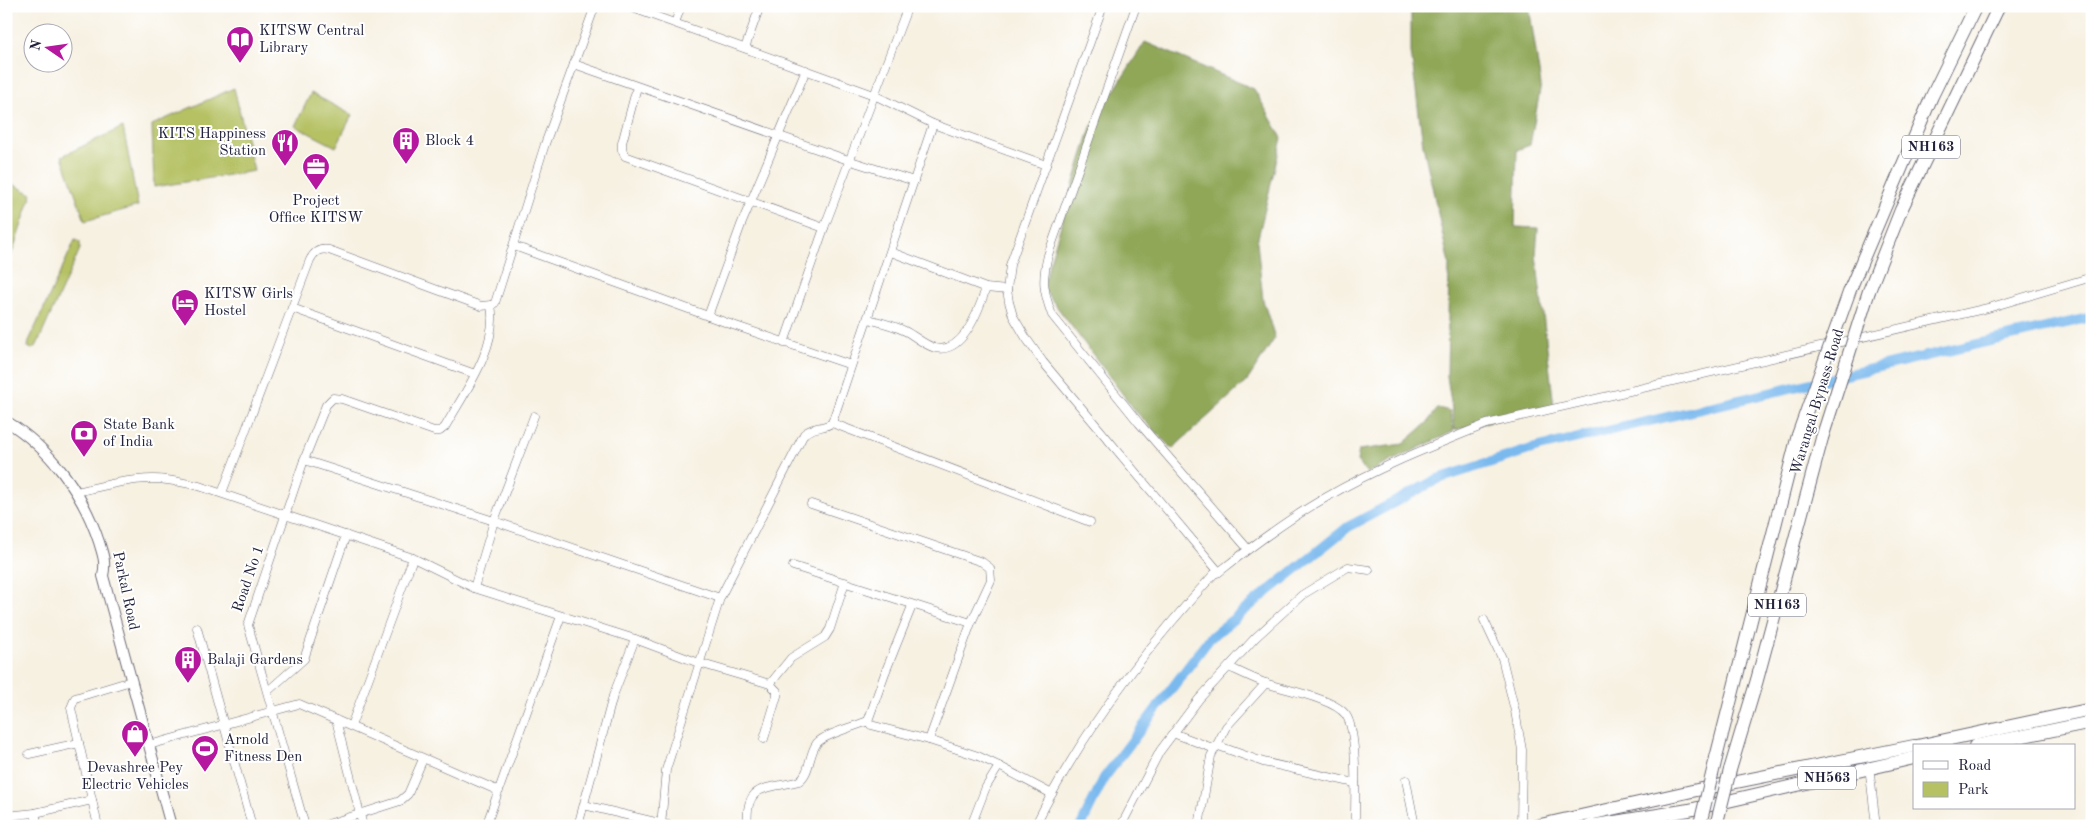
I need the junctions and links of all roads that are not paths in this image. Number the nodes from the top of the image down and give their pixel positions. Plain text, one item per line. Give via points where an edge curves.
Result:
1 (595, 6) edge
2 (627, 6) edge
3 (681, 6) edge
4 (760, 6) edge
5 (908, 6) edge
6 (1103, 6) edge
7 (1136, 6) edge
8 (1976, 6) edge
9 (1999, 6) edge
10 (675, 23) junction
11 (745, 48) junction
12 (574, 64) junction
13 (806, 70) junction
14 (637, 87) junction
15 (874, 95) junction
16 (932, 124) junction
17 (779, 136) junction
18 (850, 161) junction
19 (1046, 165) junction
20 (914, 181) junction
21 (750, 202) junction
22 (824, 228) junction
23 (514, 246) junction
24 (891, 252) junction
25 (2092, 277) edge
26 (986, 288) junction
27 (1007, 290) junction
28 (491, 306) junction
29 (292, 308) junction
30 (708, 316) junction
31 (868, 319) junction
32 (784, 343) junction
33 (851, 366) junction
34 (475, 374) junction
35 (534, 416) dead end
36 (6, 420) edge
37 (832, 423) junction
38 (304, 460) junction
39 (77, 492) junction
40 (222, 493) junction
41 (811, 504) dead end
42 (286, 515) junction
43 (494, 521) junction
44 (1090, 522) dead end
45 (346, 535) junction
46 (1248, 549) junction
47 (414, 558) junction
48 (793, 566) dead end
49 (1369, 570) dead end
50 (1219, 572) junction
51 (845, 582) junction
52 (474, 588) junction
53 (720, 598) junction
54 (912, 606) junction
55 (561, 616) junction
56 (1484, 620) dead end
57 (971, 623) junction
58 (197, 628) dead end
59 (634, 639) junction
60 (698, 663) junction
61 (1229, 667) junction
62 (131, 681) junction
63 (1266, 683) junction
64 (770, 684) junction
65 (268, 691) junction
66 (2092, 709) edge
67 (272, 711) junction
68 (336, 720) junction
69 (868, 721) junction
70 (2092, 722) edge
71 (224, 725) junction
72 (351, 726) junction
73 (1173, 733) junction
74 (764, 739) dead end
75 (929, 740) junction
76 (79, 742) junction
77 (1926, 744) edge
78 (1985, 744) edge
79 (149, 745) junction
80 (1216, 747) junction
81 (1913, 747) edge
82 (29, 754) dead end
83 (1913, 758) edge
84 (424, 759) junction
85 (1869, 762) junction
86 (999, 766) junction
87 (1406, 780) dead end
88 (1355, 783) junction
89 (499, 791) junction
90 (1052, 794) junction
91 (92, 800) junction
92 (584, 805) junction
93 (35, 813) junction
94 (360, 814) junction
95 (6, 816) edge
96 (1354, 818) dead end
97 (661, 824) edge
98 (972, 824) edge
99 (1700, 825) edge
100 (38, 826) edge
101 (98, 826) edge
102 (171, 826) edge
103 (252, 826) edge
104 (305, 826) edge
105 (322, 826) edge
106 (363, 826) edge
107 (486, 826) edge
108 (578, 826) edge
109 (672, 826) edge
110 (748, 826) edge
111 (1035, 826) edge
112 (1121, 826) edge
113 (1198, 826) edge
114 (1415, 826) edge
115 (1521, 826) edge
116 (1536, 826) edge
117 (1592, 826) edge
118 (1716, 826) edge
119 (1876, 826) edge

1 - 12 street
2 - 10 street
3 - 10 street
4 - 11 street
5 - 15 street
6 - 19 street
7 - 46 street via 1048,255 1043,274 1044,294 1052,315
8 - 99 highway, Warangal Bypass Road / NH163, bridge via 1932,96 1851,287 1798,435
9 - 118 highway, Warangal Bypass Road / NH163, bridge via 1901,210 1869,291 1822,438
10 - 11 street
11 - 13 street
12 - 14 street
12 - 23 street
13 - 15 street
13 - 17 street
14 - 17 street
14 - 21 street via 622,143 625,156
15 - 16 street
15 - 18 street
16 - 19 street
16 - 20 street
17 - 18 street
17 - 21 street
18 - 20 street
18 - 22 street
19 - 27 street via 1010,265
20 - 24 street
21 - 22 street
21 - 30 street
22 - 32 street
23 - 28 street via 498,297
23 - 30 street
24 - 26 street
24 - 31 street
25 - 46 street via 1988,308 1487,424 1424,448 1325,498
26 - 27 street
26 - 31 street via 969,328 946,347 934,348 905,331
27 - 50 street via 1013,316 1042,362
28 - 29 street via 481,306 324,249 312,255
28 - 34 street via 493,320 489,342
29 - 34 street
29 - 40 street
30 - 32 street
31 - 33 street
32 - 33 street
33 - 37 street
34 - 38 street, Road No 1 via 440,431 333,398 326,405
35 - 43 street
36 - 39 street, Parkal Road via 51,459
37 - 44 street
37 - 53 street via 804,434
38 - 42 street, Road No 1
38 - 43 street
39 - 40 street via 153,479
39 - 62 street, Parkal Road via 106,564 103,576
40 - 42 street
41 - 57 street via 987,565 992,572 991,580
42 - 45 street
42 - 65 street, Road No 1 via 248,624
43 - 52 street
43 - 53 street
45 - 47 street
45 - 65 street via 304,659
46 - 50 street
47 - 52 street
47 - 72 street
48 - 51 street
49 - 61 street via 1348,568 1302,595
50 - 90 street via 1183,608 1107,704
51 - 54 street
51 - 64 street via 825,637 791,658
52 - 55 street
53 - 60 street
54 - 57 street
54 - 69 street
55 - 59 street
55 - 89 street
56 - 115 street via 1502,658 1515,711 1522,750
57 - 75 street
58 - 71 street
59 - 60 street
59 - 92 street via 613,696
60 - 64 street
60 - 97 street via 666,770
61 - 63 street
61 - 73 street
62 - 76 street via 75,698 71,708
62 - 79 street, Parkal Road
63 - 80 street via 1226,727
63 - 88 street via 1339,708 1352,730
64 - 74 street via 777,691
65 - 67 street, Road No 1
66 - 77 highway, NH563
67 - 68 street via 299,704
67 - 71 street
67 - 104 street, Road No 1
68 - 72 street
68 - 94 street
69 - 75 street via 884,730
69 - 110 street via 820,740 804,778 799,782 757,790 748,806
70 - 78 highway
71 - 79 street
71 - 103 street
72 - 84 street
73 - 80 street
73 - 112 street via 1160,750
75 - 86 street
76 - 82 street
76 - 91 street
79 - 102 street, Parkal Road
80 - 88 street via 1263,762
80 - 113 street via 1211,756
81 - 85 highway, NH563
83 - 85 highway, NH563
84 - 89 street
84 - 94 street via 408,794 400,801
85 - 116 highway, NH563 via 1692,791
85 - 117 highway, NH563 via 1689,810
85 - 119 street
86 - 90 street
86 - 98 street via 986,787
87 - 114 street
88 - 96 street
89 - 107 street
90 - 111 street
91 - 93 street
91 - 101 street
92 - 97 street
92 - 108 street
93 - 95 street
93 - 100 street
94 - 105 street
94 - 106 street
97 - 109 street

